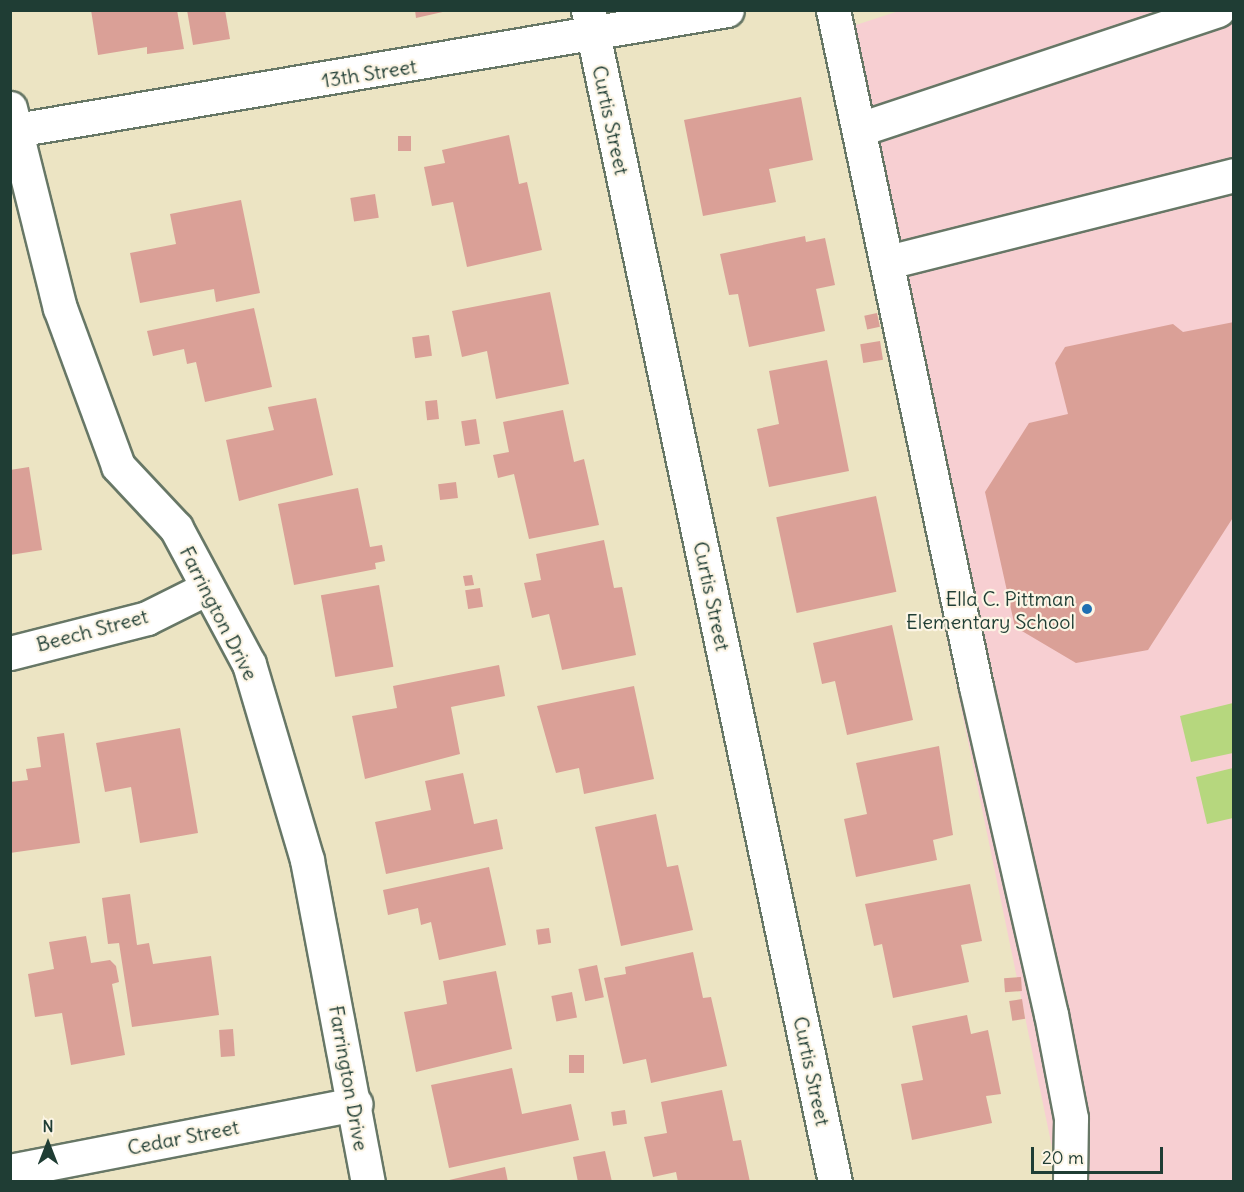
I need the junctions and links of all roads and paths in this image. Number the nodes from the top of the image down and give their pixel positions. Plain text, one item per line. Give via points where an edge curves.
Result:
1 (727, 10) edge
2 (833, 10) edge
3 (1218, 10) edge
4 (591, 23) edge
5 (12, 123) edge
6 (860, 129) junction
7 (1233, 175) edge
8 (888, 262) junction
9 (205, 589) junction
10 (10, 653) edge
11 (356, 1104) junction
12 (10, 1171) edge
13 (368, 1182) edge
14 (835, 1182) edge
15 (1070, 1182) edge

1 - 4 street, 13th Street
2 - 6 street
3 - 6 street
4 - 5 street, 13th Street
4 - 14 street, Curtis Street
5 - 9 street, Farrington Drive via 60,308 118,466 176,528
6 - 8 street
7 - 8 street
8 - 15 street via 1060,1060 1071,1118
9 - 10 street, Beech Street via 147,618
9 - 11 street, Farrington Drive via 249,664 307,860
11 - 12 street, Cedar Street
11 - 13 street, Farrington Drive

